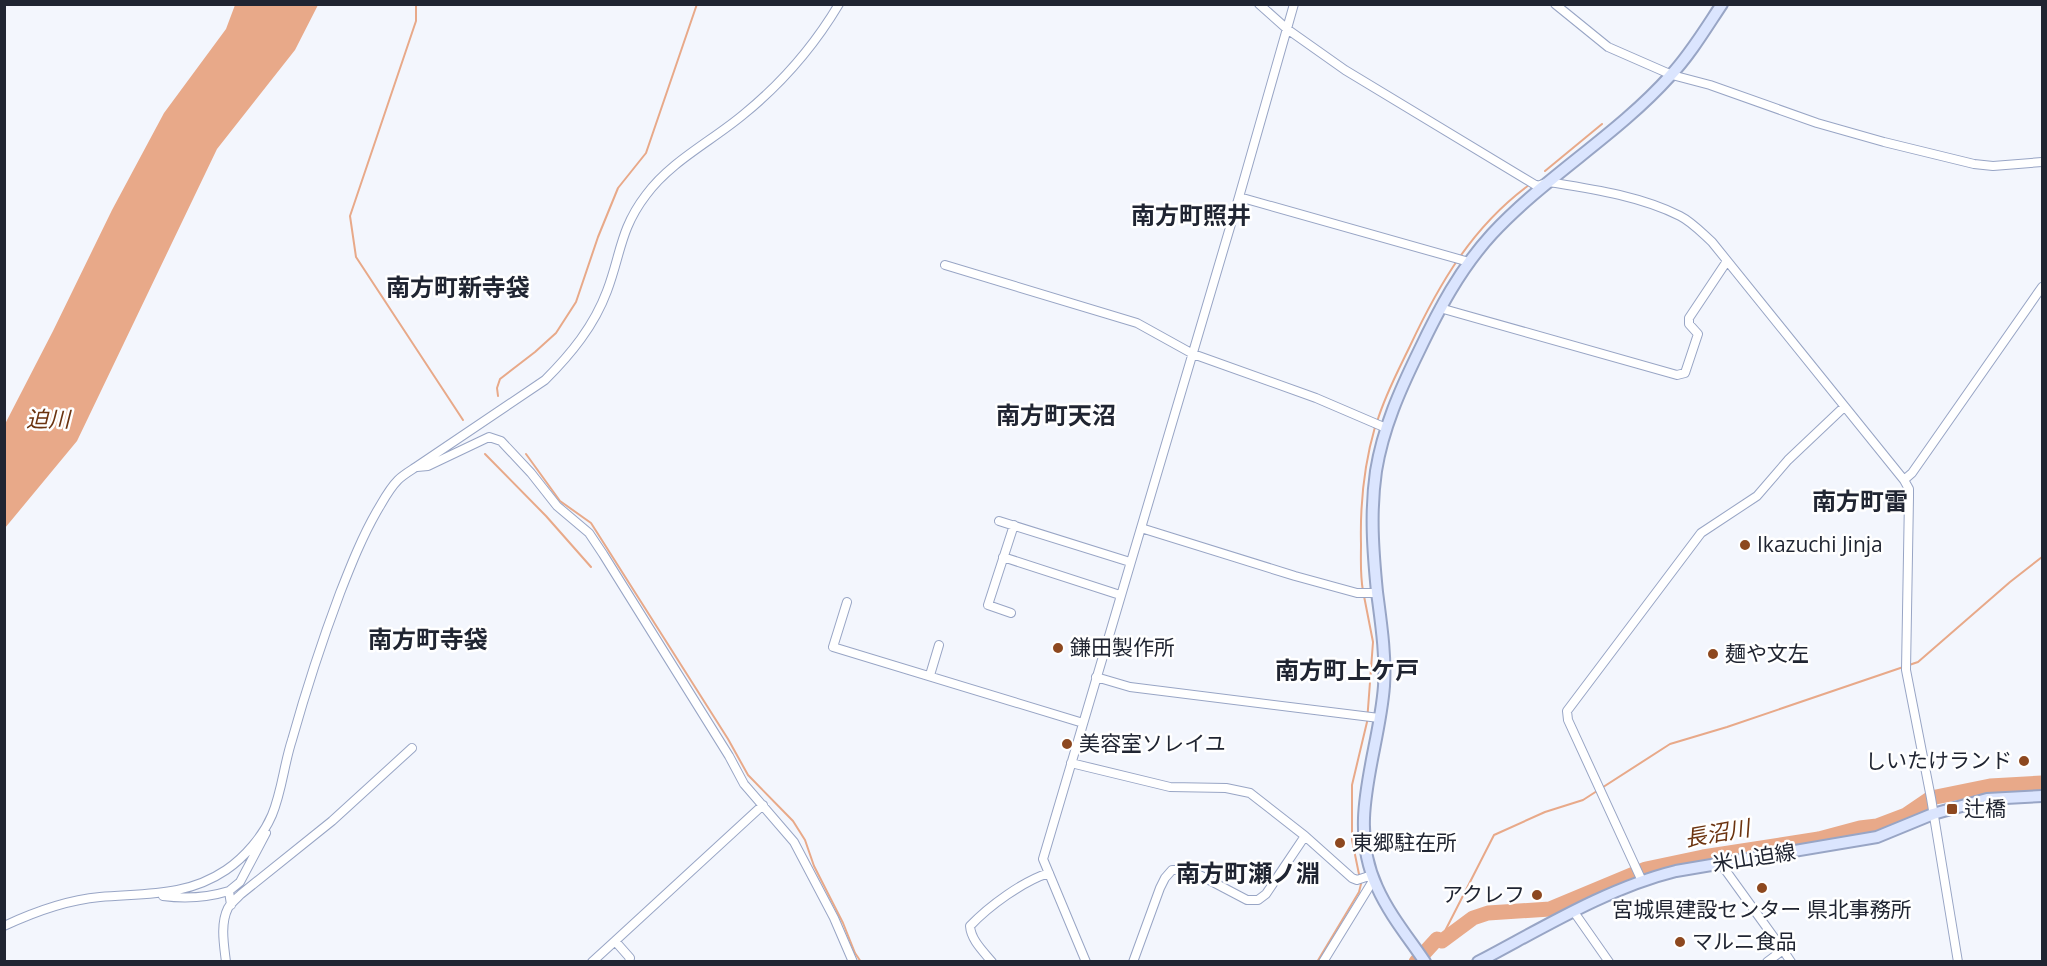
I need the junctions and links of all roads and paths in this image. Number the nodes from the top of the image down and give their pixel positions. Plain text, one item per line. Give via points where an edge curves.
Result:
1 (839, 4) edge
2 (1259, 4) edge
3 (1294, 4) edge
4 (1555, 4) edge
5 (1722, 4) edge
6 (1287, 29) junction
7 (1672, 75) junction
8 (2041, 161) edge
9 (1549, 182) junction
10 (1239, 197) junction
11 (1461, 260) junction
12 (1727, 261) junction
13 (945, 265) dead end
14 (2043, 287) edge
15 (1440, 308) junction
16 (1193, 354) junction
17 (1844, 407) junction
18 (1379, 425) junction
19 (416, 467) junction
20 (1904, 480) junction
21 (999, 521) dead end
22 (1014, 525) junction
23 (1141, 528) junction
24 (1003, 557) junction
25 (1130, 562) junction
26 (1368, 593) junction
27 (1120, 595) junction
28 (847, 602) dead end
29 (1011, 613) dead end
30 (939, 645) dead end
31 (930, 675) junction
32 (1096, 677) junction
33 (1371, 717) junction
34 (1083, 723) junction
35 (412, 748) dead end
36 (1071, 763) junction
37 (2043, 796) edge
38 (763, 805) junction
39 (273, 814) junction
40 (1933, 814) junction
41 (1305, 836) junction
42 (1721, 864) junction
43 (1049, 873) junction
44 (1639, 875) junction
45 (1366, 878) junction
46 (229, 891) junction
47 (156, 895) junction
48 (231, 905) junction
49 (1574, 912) junction
50 (4, 926) edge
51 (615, 940) junction
52 (1783, 950) junction
53 (1423, 958) edge
54 (226, 962) edge
55 (592, 962) edge
56 (629, 962) edge
57 (853, 962) edge
58 (992, 962) edge
59 (1086, 962) edge
60 (1133, 962) edge
61 (1323, 962) edge
62 (1478, 962) edge
63 (1609, 962) edge
64 (1767, 962) edge
65 (1791, 962) edge
66 (1959, 962) edge

1 - 19 street via 814,43 776,85 668,170 647,193 626,226 602,306 563,362 545,380
2 - 6 street
3 - 6 street
4 - 7 street via 1608,47
5 - 7 street
6 - 9 street via 1346,70 1537,186
6 - 10 street
7 - 8 street via 1817,123 1974,164
7 - 9 street
9 - 11 street
9 - 12 street via 1645,202 1681,217 1712,242
10 - 11 street
10 - 16 street
11 - 15 street
12 - 15 street via 1689,318 1698,334 1685,373 1677,375
12 - 17 street
13 - 16 street via 1137,323
14 - 20 street
15 - 18 street via 1400,392
16 - 18 street
16 - 23 street
17 - 20 street
17 - 44 street via 1756,496 1701,533 1568,711 1568,720
18 - 26 street
19 - 38 street via 428,466 489,437 501,441 557,506 589,533 744,784
19 - 39 street via 397,481 362,539 316,659
20 - 40 street via 1910,497 1905,666
21 - 22 street
22 - 24 street
22 - 25 street
23 - 25 street
23 - 26 street via 1295,576
24 - 27 street
24 - 29 street via 988,605
25 - 27 street
26 - 33 street via 1384,659 1384,687
27 - 32 street
28 - 31 street via 834,647
30 - 31 street
31 - 34 street
32 - 33 street via 1130,687
32 - 34 street
33 - 45 street via 1363,820
34 - 36 street
35 - 48 street
36 - 41 street via 1170,788 1226,788 1250,793
36 - 43 street via 1043,859
37 - 40 street, 米山迫線 via 1987,798
38 - 51 street
38 - 57 street via 794,842
39 - 46 street via 254,858 240,882
39 - 47 street via 252,846 227,869 184,889
40 - 42 street, 米山迫線 via 1877,837
40 - 66 street
41 - 45 street via 1340,868
41 - 60 street via 1258,900 1247,900 1190,870 1172,870 1160,888
42 - 44 street, 米山迫線
42 - 52 street
43 - 58 street via 1035,877 970,926 970,933
43 - 59 street
44 - 49 street, 米山迫線
45 - 53 street
45 - 61 street
46 - 47 street via 190,898
46 - 48 street
47 - 50 street via 98,897 34,913
48 - 54 street via 224,923
49 - 62 street, 米山迫線
49 - 63 street
51 - 55 street
51 - 56 street
52 - 64 street
52 - 65 street

